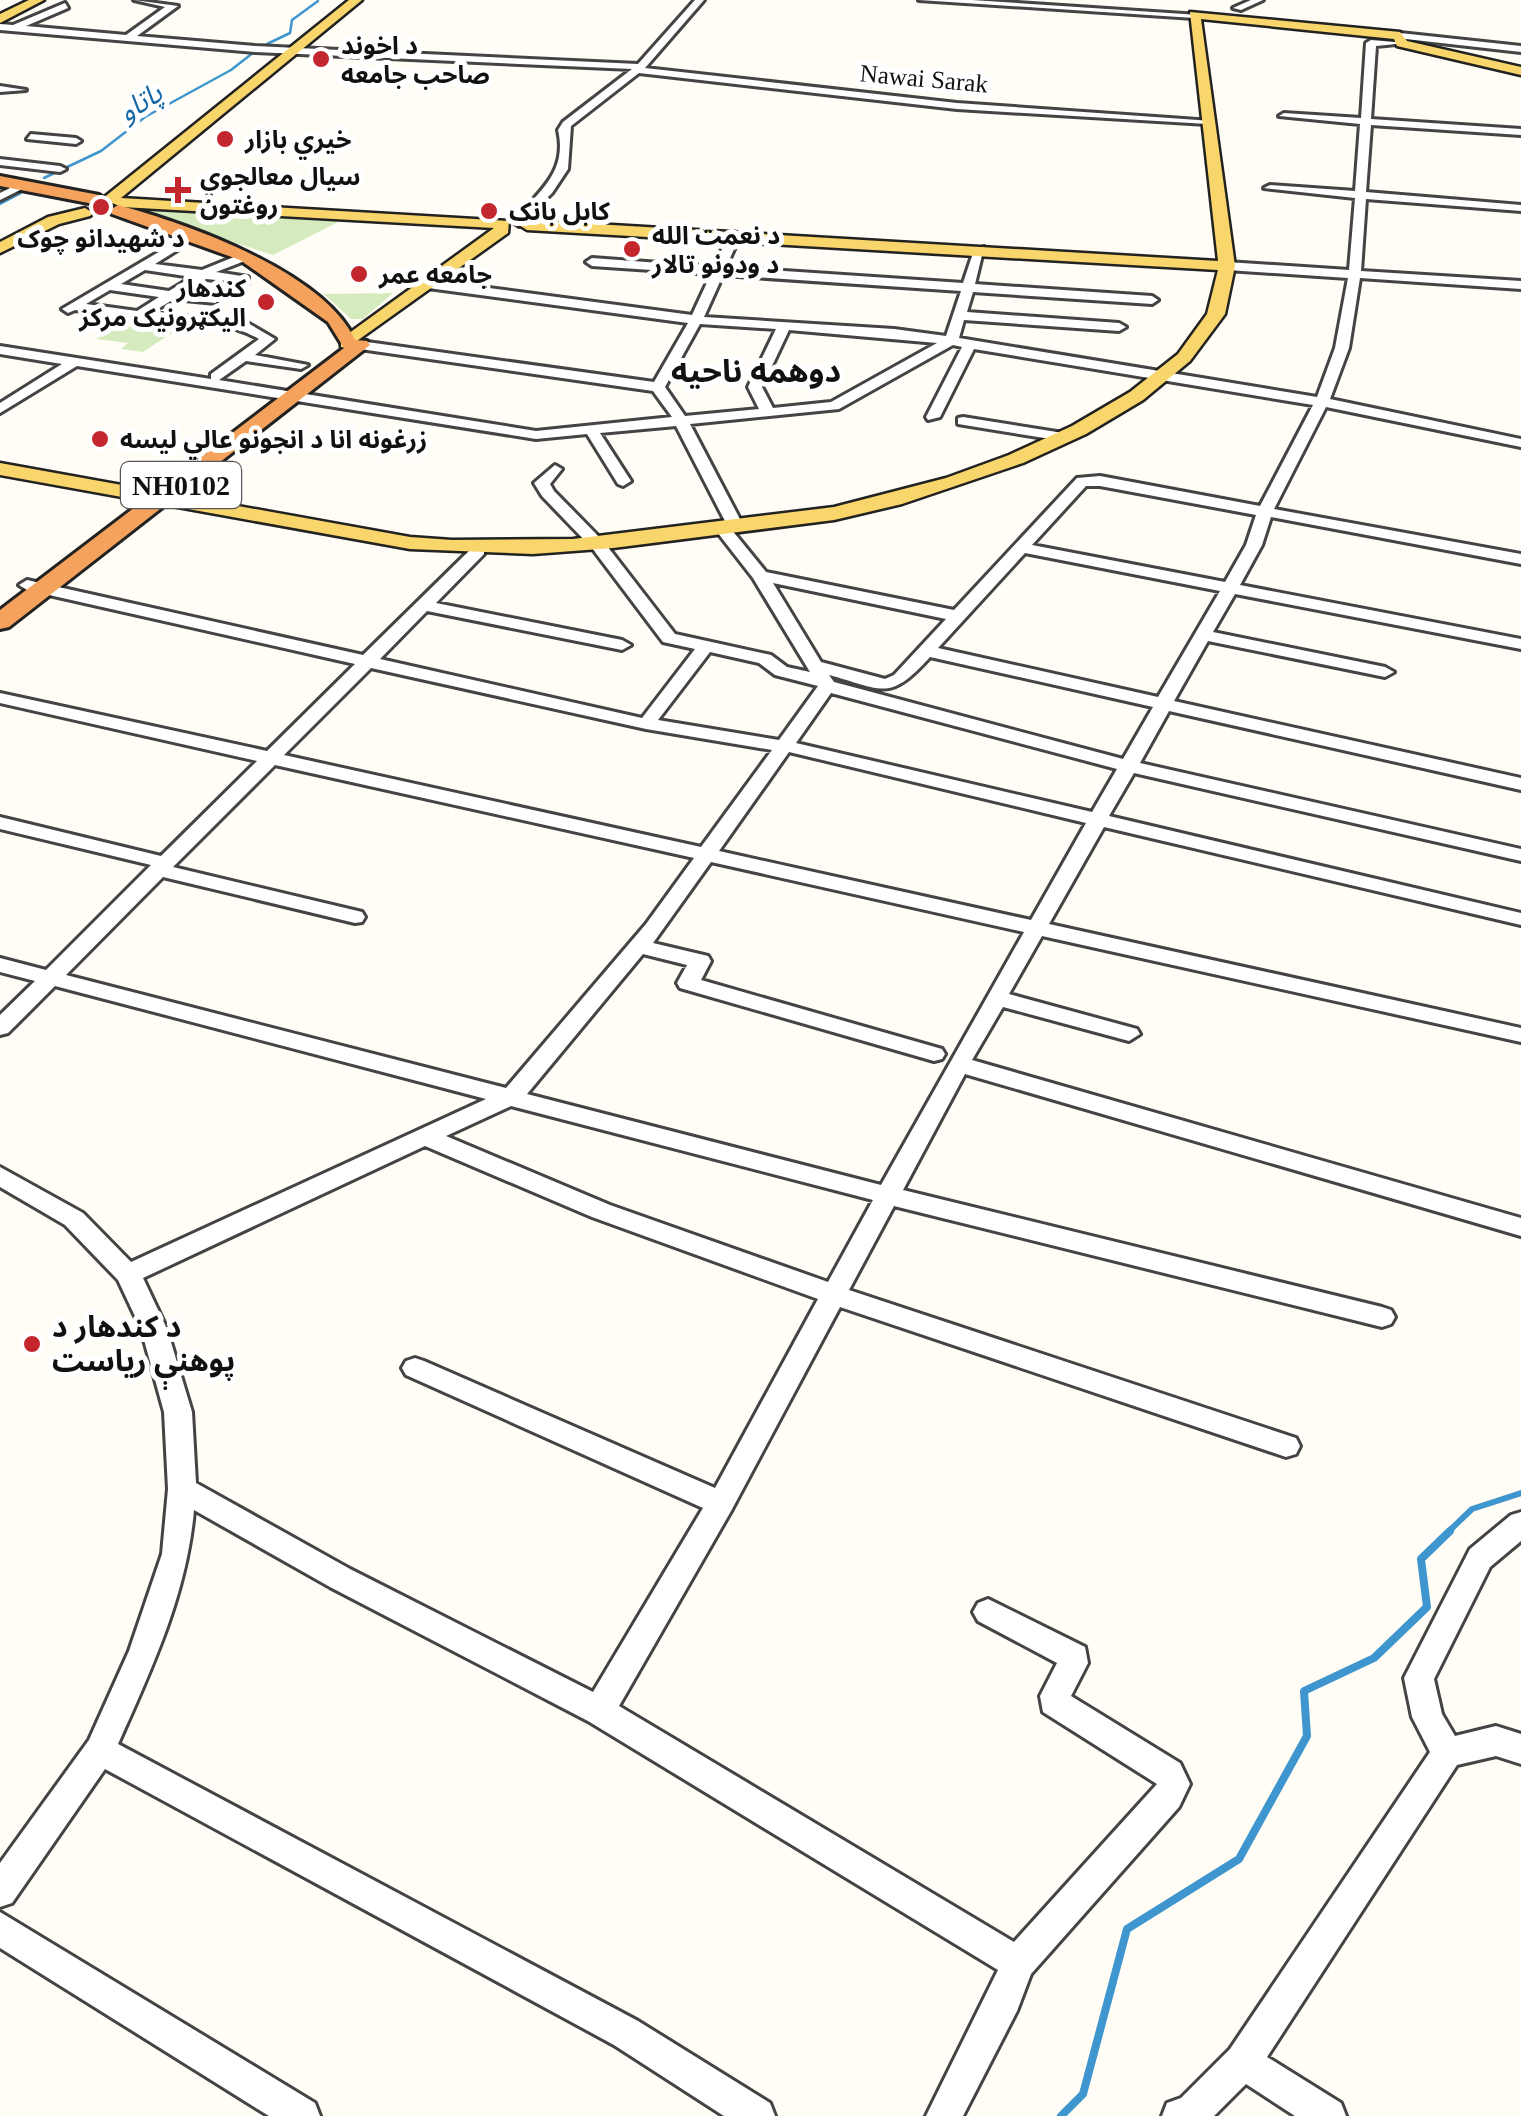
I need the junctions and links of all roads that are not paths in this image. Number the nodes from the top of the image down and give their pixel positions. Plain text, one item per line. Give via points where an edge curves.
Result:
1 (38, 0) edge
2 (138, 0) edge
3 (356, 0) edge
4 (700, 0) edge
5 (923, 0) edge
6 (1259, 0) edge
7 (172, 2) edge
8 (980, 2) edge
9 (65, 6) dead end
10 (1193, 7) edge
11 (1238, 8) dead end
12 (0, 19) edge
13 (0, 27) edge
14 (14, 28) junction
15 (128, 38) junction
16 (1400, 40) junction
17 (1521, 48) edge
18 (291, 51) junction
19 (639, 68) junction
20 (1521, 71) edge
21 (0, 89) edge
22 (20, 90) dead end
23 (1284, 116) dead end
24 (1208, 121) junction
25 (1365, 122) junction
26 (1521, 132) edge
27 (31, 137) dead end
28 (76, 141) dead end
29 (0, 162) edge
30 (60, 169) dead end
31 (4, 188) edge
32 (1270, 188) dead end
33 (1360, 195) junction
34 (112, 203) junction
35 (1521, 208) edge
36 (80, 210) junction
37 (513, 226) junction
38 (0, 231) edge
39 (734, 236) junction
40 (0, 248) edge
41 (173, 249) dead end
42 (980, 250) junction
43 (157, 257) junction
44 (592, 262) dead end
45 (223, 265) junction
46 (142, 266) junction
47 (1227, 266) junction
48 (248, 270) junction
49 (718, 272) junction
50 (1355, 274) junction
51 (204, 275) junction
52 (126, 276) junction
53 (434, 284) junction
54 (188, 285) junction
55 (1521, 285) edge
56 (107, 286) junction
57 (967, 288) junction
58 (172, 295) junction
59 (92, 296) junction
60 (218, 296) junction
61 (1152, 300) dead end
62 (156, 305) junction
63 (193, 310) junction
64 (138, 316) junction
65 (962, 316) junction
66 (696, 320) junction
67 (176, 321) junction
68 (252, 326) dead end
69 (784, 327) junction
70 (1119, 327) dead end
71 (951, 341) junction
72 (354, 344) junction
73 (970, 344) junction
74 (0, 350) edge
75 (243, 357) junction
76 (74, 362) junction
77 (301, 365) dead end
78 (1163, 378) junction
79 (658, 388) junction
80 (284, 390) junction
81 (1322, 402) junction
82 (0, 409) edge
83 (768, 412) junction
84 (932, 417) dead end
85 (680, 420) junction
86 (963, 421) dead end
87 (591, 430) junction
88 (1062, 437) junction
89 (1521, 443) edge
90 (0, 469) edge
91 (555, 469) dead end
92 (622, 481) dead end
93 (155, 497) junction
94 (1265, 511) junction
95 (728, 526) junction
96 (598, 545) junction
97 (1018, 547) junction
98 (478, 551) junction
99 (1521, 560) edge
100 (760, 576) junction
101 (35, 586) junction
102 (1230, 589) junction
103 (0, 605) edge
104 (423, 605) junction
105 (957, 616) junction
106 (0, 622) edge
107 (1204, 635) junction
108 (1521, 644) edge
109 (622, 645) dead end
110 (705, 646) junction
111 (927, 652) junction
112 (367, 661) junction
113 (1385, 672) dead end
114 (821, 677) junction
115 (0, 698) edge
116 (1164, 703) junction
117 (646, 724) junction
118 (785, 746) junction
119 (274, 757) junction
120 (1129, 766) junction
121 (1521, 784) edge
122 (1098, 820) junction
123 (0, 823) edge
124 (1521, 854) edge
125 (706, 856) junction
126 (163, 866) junction
127 (355, 917) dead end
128 (1521, 919) edge
129 (1036, 929) junction
130 (638, 946) junction
131 (0, 966) edge
132 (49, 979) junction
133 (997, 998) junction
134 (0, 1028) edge
135 (1128, 1034) dead end
136 (1521, 1035) edge
137 (934, 1054) dead end
138 (959, 1064) junction
139 (512, 1096) junction
140 (422, 1134) junction
141 (0, 1176) edge
142 (890, 1196) junction
143 (1521, 1228) edge
144 (128, 1274) junction
145 (835, 1295) junction
146 (1382, 1317) dead end
147 (415, 1368) dead end
148 (1286, 1446) dead end
149 (182, 1488) junction
150 (721, 1503) junction
151 (1521, 1524) edge
152 (988, 1612) dead end
153 (599, 1710) junction
154 (1521, 1749) edge
155 (100, 1750) junction
156 (1448, 1753) junction
157 (0, 1892) edge
158 (0, 1929) edge
159 (1018, 1963) junction
160 (1243, 2062) junction
161 (302, 2116) edge
162 (757, 2116) edge
163 (944, 2116) edge
164 (1180, 2116) edge
165 (1328, 2116) edge

1 - 12 main road
2 - 7 street
3 - 18 main road
4 - 19 street
5 - 8 street
6 - 11 street
7 - 15 street
8 - 10 street
9 - 14 street
10 - 16 main road
10 - 24 main road
13 - 14 street, Nawai Sarak
14 - 15 street, Nawai Sarak
15 - 18 street, Nawai Sarak
16 - 17 street
16 - 20 main road
16 - 25 street via 1371,43
18 - 19 street, Nawai Sarak
18 - 34 main road
19 - 24 street, Nawai Sarak via 957,106
19 - 37 street via 567,124 565,172
21 - 22 street
23 - 25 street
24 - 47 main road
25 - 26 street
25 - 33 street
27 - 28 street
29 - 30 street
31 - 34 highway
31 - 36 highway via 54,194
32 - 33 street
33 - 35 street
33 - 50 street
34 - 36 highway
34 - 37 main road
34 - 48 highway
36 - 38 main road
36 - 40 main road
37 - 39 main road
37 - 53 main road
39 - 42 main road
39 - 49 street
41 - 43 street
42 - 47 main road
42 - 57 street
43 - 45 street
43 - 46 street
44 - 49 street
45 - 48 street
45 - 51 street
46 - 51 street
46 - 52 street
47 - 50 street
47 - 78 main road via 1228,290 1216,318
48 - 51 street
48 - 60 street
48 - 72 highway via 336,320
49 - 57 street
49 - 66 street
50 - 55 street
50 - 81 street via 1342,348
51 - 54 street
52 - 54 street
52 - 56 street
53 - 66 street
53 - 72 main road
54 - 58 street
54 - 60 street
56 - 58 street
56 - 59 street
57 - 61 street
57 - 65 street
58 - 60 street
58 - 62 street
59 - 62 street
59 - 64 street via 67,310
60 - 63 street
60 - 68 street
62 - 63 street
62 - 64 street
63 - 67 street
64 - 67 street
65 - 70 street
65 - 71 street
66 - 69 street
66 - 79 street
67 - 75 street via 246,326 268,339
69 - 71 street
69 - 83 street via 754,387
71 - 73 street
71 - 83 street via 834,406
72 - 79 street
72 - 80 highway, NH0102
73 - 78 street
73 - 84 street
74 - 76 street
75 - 77 street
75 - 80 street via 221,373
76 - 80 street
76 - 82 street
78 - 81 street
78 - 88 main road
79 - 85 street
80 - 87 street via 536,435
80 - 93 highway, NH0102
81 - 89 street
81 - 94 street
83 - 85 street
85 - 87 street
85 - 95 street
86 - 88 street
87 - 92 street
88 - 95 main road via 947,484 846,512
90 - 93 main road
91 - 96 street via 542,483 547,493
93 - 98 main road
93 - 101 highway
94 - 97 street via 1082,480
94 - 99 street
94 - 102 street
95 - 96 main road
95 - 100 street
96 - 98 main road
96 - 110 street via 664,634
97 - 102 street
97 - 105 street
98 - 104 street
100 - 105 street
100 - 114 street
101 - 103 highway
101 - 106 highway
101 - 112 street
102 - 107 street
102 - 108 street
104 - 109 street
104 - 112 street
105 - 111 street
107 - 113 street
107 - 116 street
110 - 114 street
110 - 117 street
111 - 114 street via 887,685
111 - 116 street
112 - 117 street
112 - 119 street
114 - 118 street
114 - 120 street
115 - 119 street
116 - 120 street
116 - 121 street
117 - 118 street
118 - 122 street
118 - 125 street
119 - 125 street
119 - 126 street
120 - 122 street
120 - 124 street
122 - 128 street
122 - 129 street
123 - 126 street
125 - 129 street
125 - 130 street
126 - 127 street
126 - 132 street
129 - 133 street
129 - 136 street
130 - 137 street via 700,961 688,983
130 - 139 street
131 - 132 street
132 - 134 street
132 - 139 street
133 - 135 street
133 - 138 street
138 - 142 street
138 - 143 street
139 - 140 street
139 - 142 street
140 - 144 street
140 - 145 street via 602,1211
141 - 144 street via 74,1219
142 - 145 street
142 - 146 street
144 - 149 street via 154,1329 178,1412
145 - 148 street
145 - 150 street
147 - 150 street
149 - 153 street via 325,1570
149 - 155 street via 176,1554
150 - 153 street
151 - 156 street via 1480,1558 1419,1678 1427,1718
152 - 159 street via 1074,1657 1054,1702 1169,1774 1174,1784
153 - 159 street
154 - 156 street via 1496,1741
155 - 157 street
155 - 162 street via 626,2033
156 - 160 street
158 - 161 street
159 - 163 street
160 - 164 street
160 - 165 street

